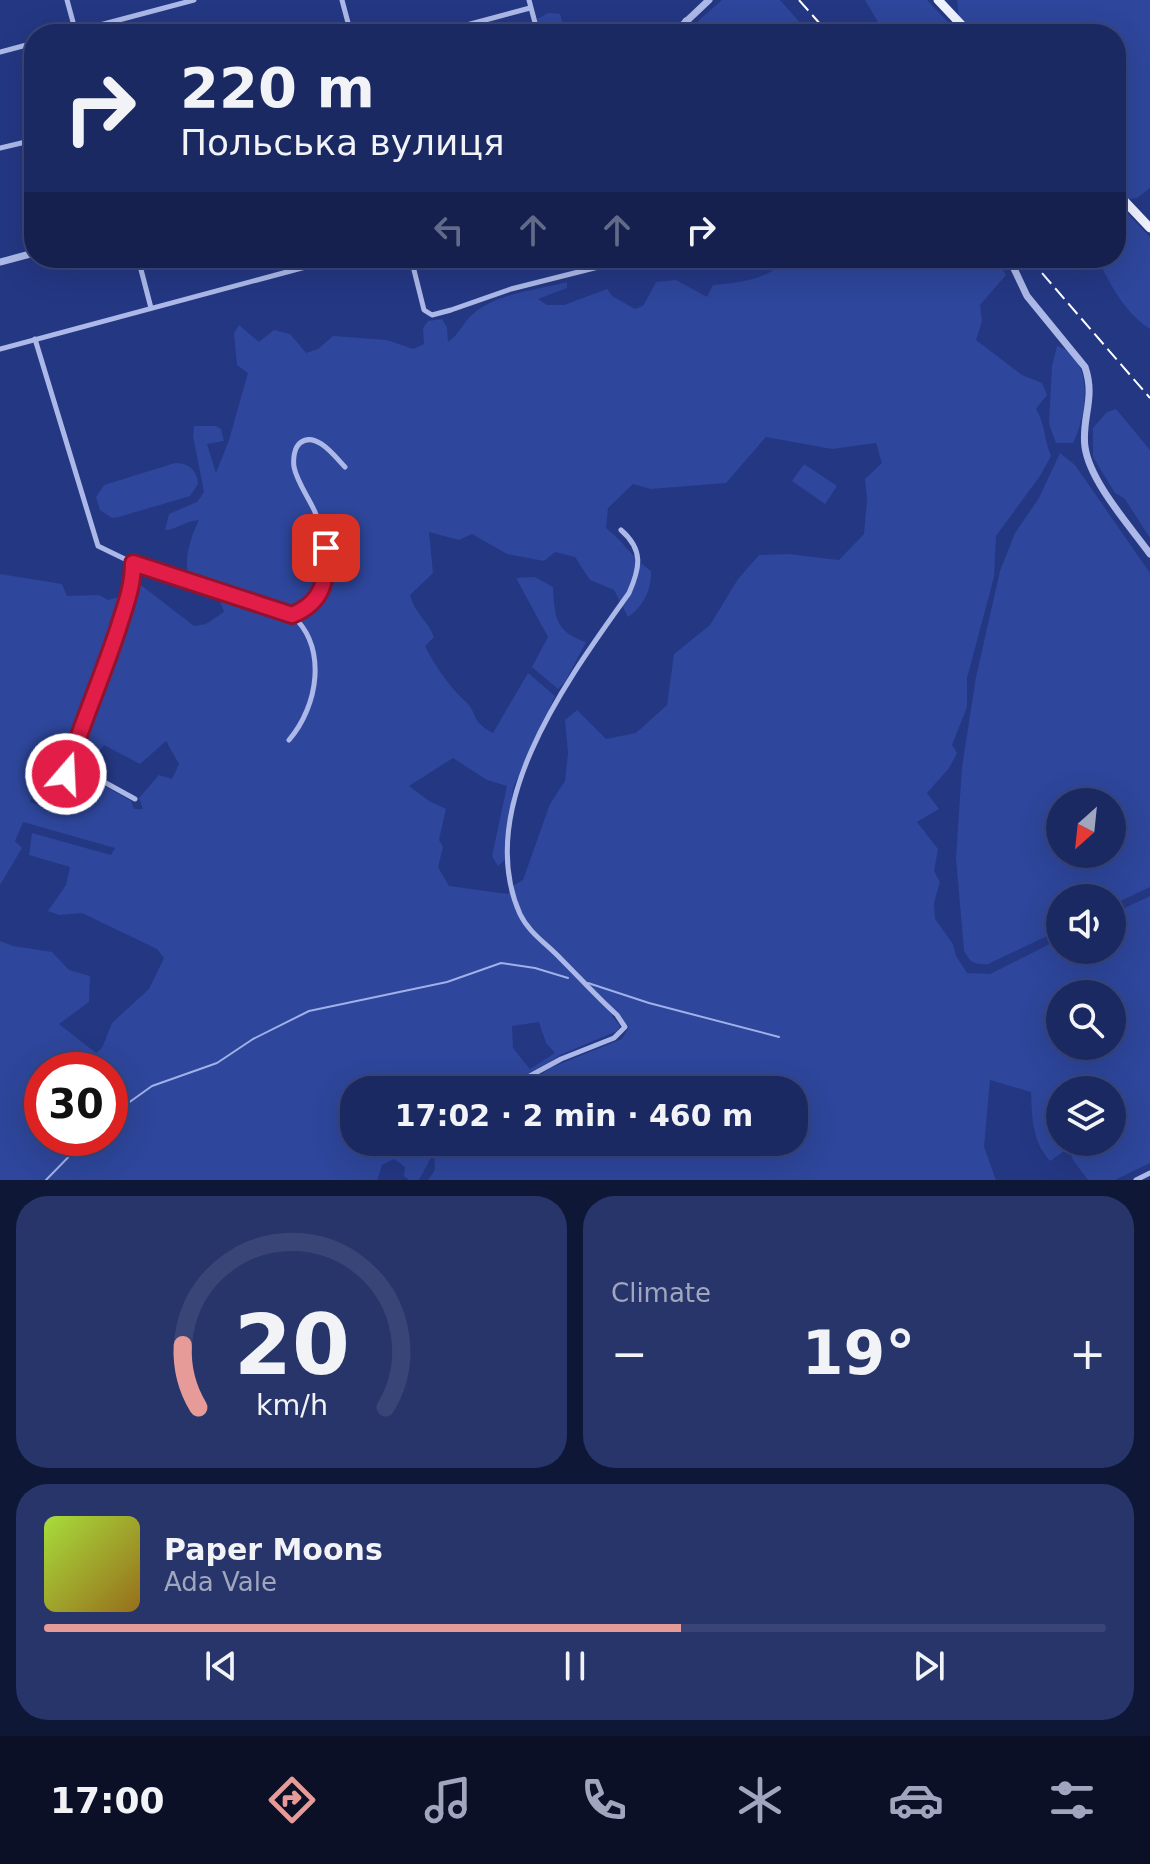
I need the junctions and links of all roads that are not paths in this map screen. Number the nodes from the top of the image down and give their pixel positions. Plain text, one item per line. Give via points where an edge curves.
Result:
1 (67, 0) edge
2 (194, 0) edge
3 (342, 0) edge
4 (529, 0) edge
5 (709, 0) edge
6 (938, 0) edge
7 (530, 8) junction
8 (686, 21) junction
9 (74, 24) edge
10 (108, 24) edge
11 (348, 24) edge
12 (470, 24) edge
13 (535, 24) edge
14 (683, 24) edge
15 (689, 24) edge
16 (961, 24) edge
17 (24, 46) edge
18 (0, 52) edge
19 (24, 142) edge
20 (0, 148) edge
21 (1126, 203) edge
22 (1150, 228) edge
23 (24, 256) edge
24 (0, 262) edge
25 (141, 268) edge
26 (301, 268) edge
27 (414, 268) edge
28 (594, 268) edge
29 (1014, 268) edge
30 (151, 308) junction
31 (35, 339) junction
32 (0, 349) edge
33 (345, 467) dead end
34 (621, 530) dead end
35 (1150, 554) edge
36 (133, 563) junction
37 (292, 615) junction
38 (289, 740) dead end
39 (135, 799) dead end
40 (530, 1076) edge
41 (1150, 1173) edge
42 (1136, 1180) edge

1 - 9 street
2 - 10 street
3 - 11 street
4 - 7 street
5 - 8 street
6 - 16 main road
7 - 12 street
7 - 13 street
8 - 14 street
8 - 15 street
17 - 18 street
19 - 20 street
21 - 22 main road
23 - 24 street
25 - 30 street
26 - 30 street
27 - 28 street via 424,310 432,315
29 - 35 street via 1027,296 1085,367 1091,398 1085,447 1090,466
30 - 31 street
31 - 32 street
31 - 36 street via 98,546
33 - 37 street via 316,441 307,440 294,451 294,468 322,531 326,580 301,612
34 - 40 street via 640,556 636,577 541,732 519,787 508,859 515,898 528,928 625,1027 614,1038
36 - 37 street
36 - 39 street via 133,582 66,774 86,772
37 - 38 street via 308,638 315,672 306,715
41 - 42 street

